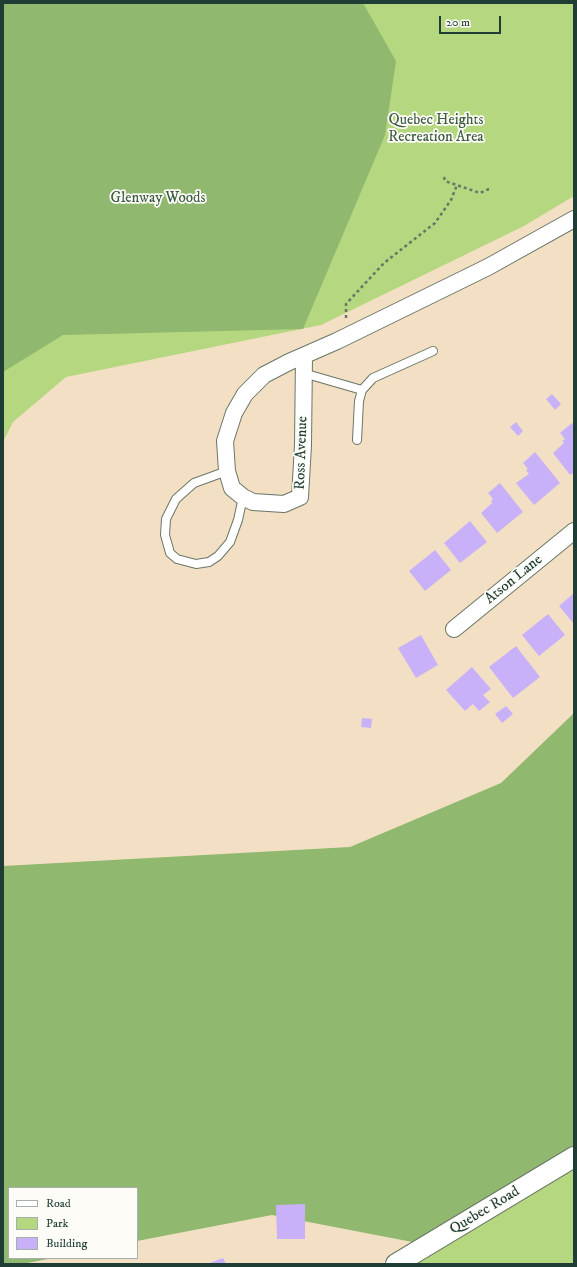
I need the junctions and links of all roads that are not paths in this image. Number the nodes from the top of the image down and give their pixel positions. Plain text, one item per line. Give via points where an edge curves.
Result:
1 (574, 218) edge
2 (433, 351) dead end
3 (304, 356) junction
4 (303, 373) junction
5 (362, 390) junction
6 (357, 440) dead end
7 (227, 471) junction
8 (243, 497) junction
9 (574, 531) edge
10 (454, 629) dead end
11 (574, 1157) edge
12 (396, 1264) edge

1 - 3 street via 488,267
2 - 5 lane via 373,378
3 - 4 street, Ross Avenue
3 - 7 street via 264,375 245,394 234,413 224,441
4 - 5 lane
4 - 8 street, Ross Avenue via 300,497 284,504 253,502
5 - 6 lane
7 - 8 street via 232,488
7 - 8 lane via 194,483 176,499 166,518 170,553 177,559 196,564 209,562 218,556 230,542
9 - 10 street, Atson Lane
11 - 12 street, Quebec Road

